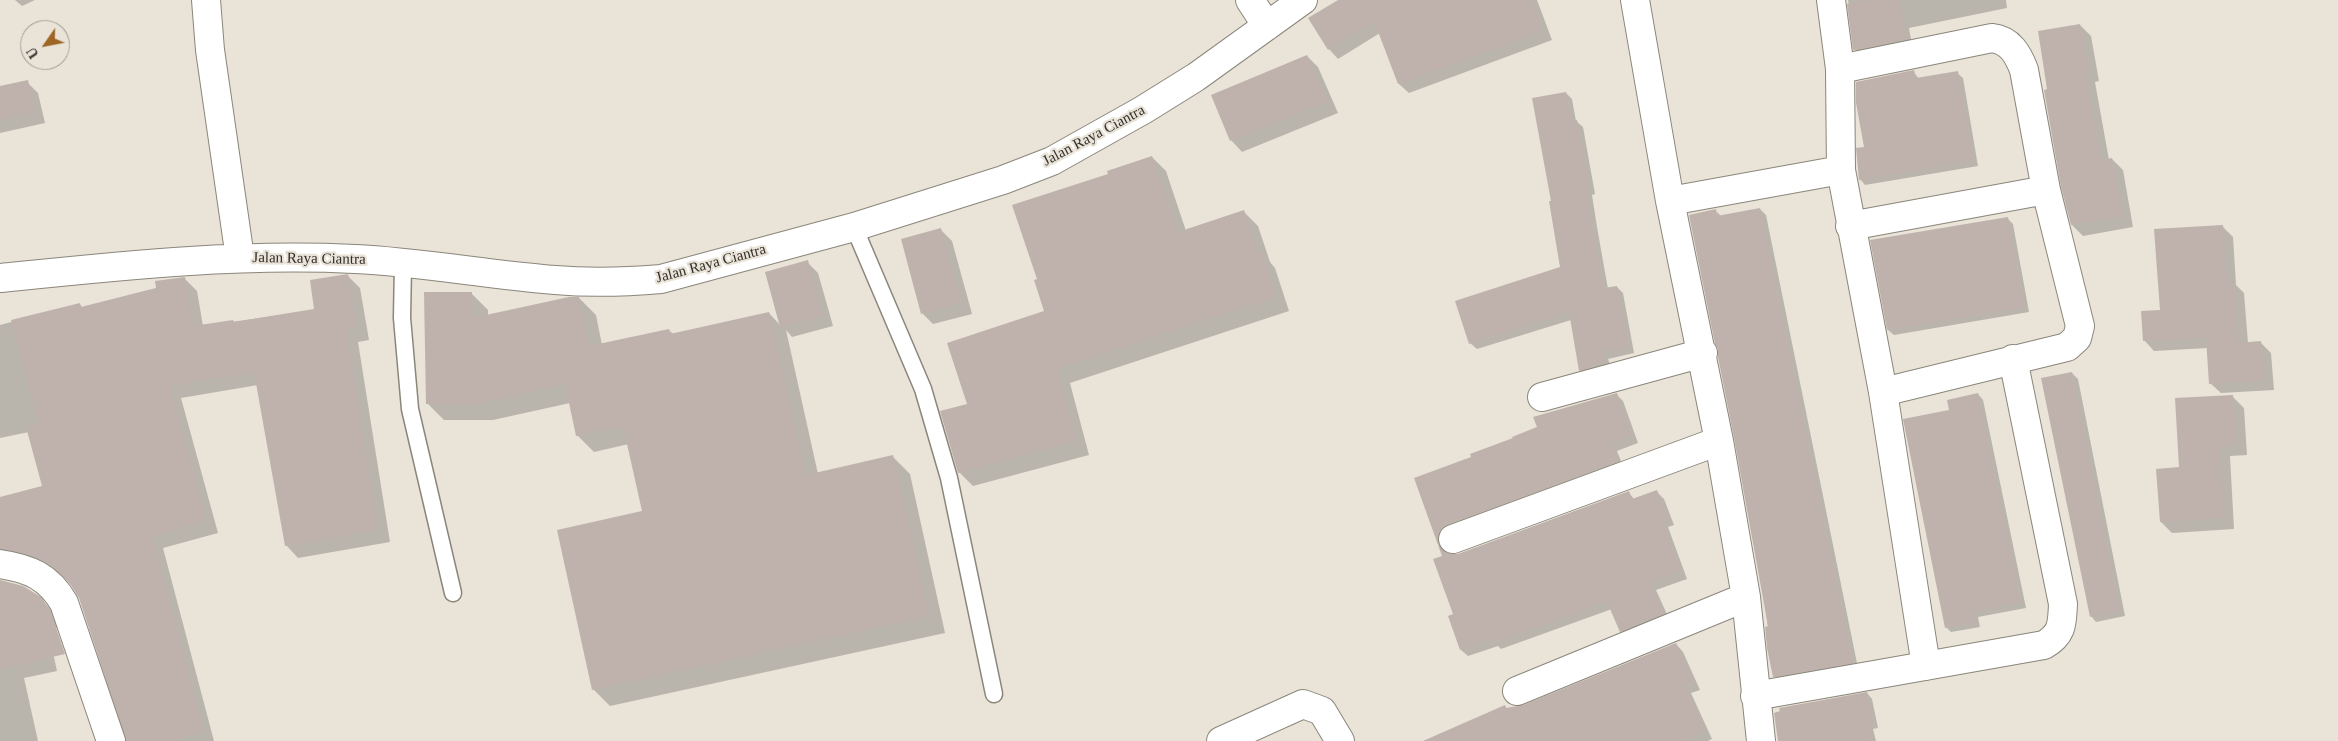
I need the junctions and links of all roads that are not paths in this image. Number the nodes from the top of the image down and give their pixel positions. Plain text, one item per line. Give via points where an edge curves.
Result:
1 (206, 0) edge
2 (1250, 0) edge
3 (1303, 0) edge
4 (1635, 0) edge
5 (1830, 0) edge
6 (1266, 26) junction
7 (1840, 69) junction
8 (1841, 170) junction
9 (2046, 190) junction
10 (1670, 201) junction
11 (854, 226) junction
12 (1850, 226) junction
13 (240, 258) junction
14 (403, 264) junction
15 (0, 278) edge
16 (1702, 353) junction
17 (2012, 359) junction
18 (1883, 392) junction
19 (1542, 397) dead end
20 (1719, 441) junction
21 (1453, 539) dead end
22 (0, 564) edge
23 (453, 592) dead end
24 (1746, 597) junction
25 (1926, 666) junction
26 (1517, 691) dead end
27 (994, 694) dead end
28 (1755, 696) junction
29 (111, 741) edge
30 (1221, 741) edge
31 (1340, 741) edge
32 (1761, 741) edge

1 - 13 street via 210,50
2 - 6 street
3 - 6 street, Jalan Raya Ciantra
4 - 10 street
5 - 7 street
6 - 11 street, Jalan Raya Ciantra via 1196,77 1052,161 1003,180
7 - 8 street
7 - 9 street via 2000,39 2019,57 2024,70
8 - 10 street
8 - 12 street
9 - 12 street
9 - 17 street via 2080,326 2077,338 2067,347
10 - 16 street
11 - 14 street, Jalan Raya Ciantra via 661,279 557,281
11 - 27 lane via 923,389 949,478
12 - 18 street
13 - 14 street, Jalan Raya Ciantra via 356,259
13 - 15 street, Jalan Raya Ciantra
14 - 23 lane via 402,318 410,409
16 - 19 street
16 - 20 street
17 - 18 street
17 - 25 street via 2063,604 2062,627 2054,639 2044,645
18 - 25 street
20 - 21 street
20 - 24 street
22 - 29 street via 21,567 56,590 64,603
24 - 26 street
24 - 28 street
25 - 28 street
28 - 32 street
30 - 31 street via 1302,704 1322,712

